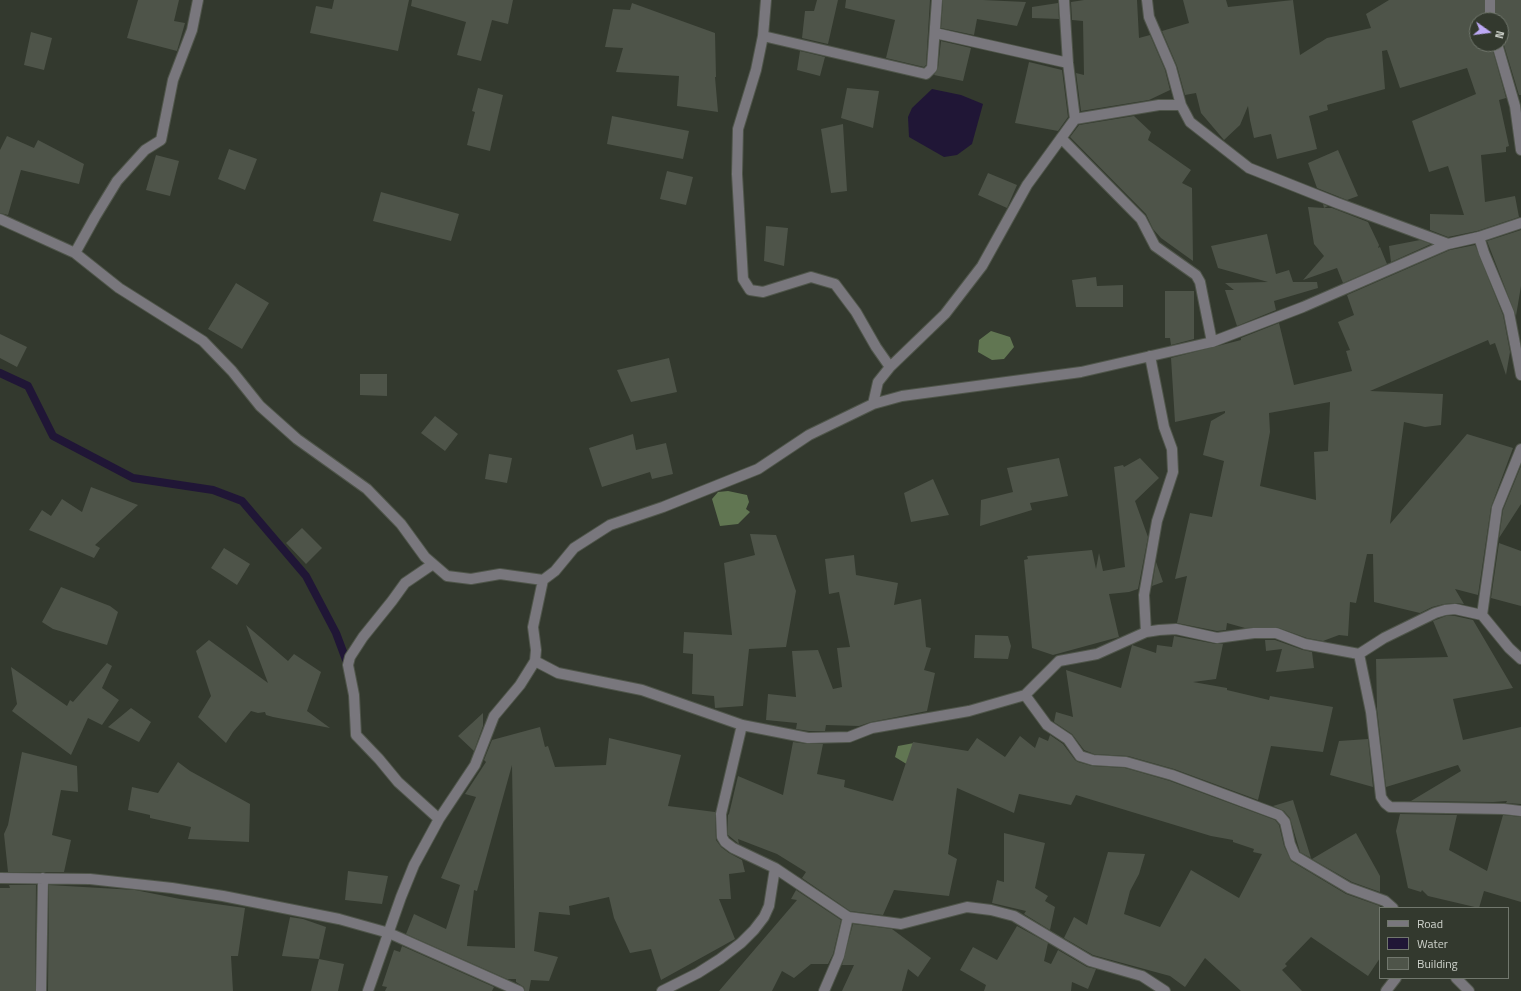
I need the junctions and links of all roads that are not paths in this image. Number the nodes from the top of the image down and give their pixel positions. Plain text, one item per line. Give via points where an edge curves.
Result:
1 (198, 0) edge
2 (766, 0) edge
3 (937, 0) edge
4 (1064, 0) edge
5 (1147, 0) edge
6 (1490, 0) edge
7 (1490, 12) edge
8 (935, 33) junction
9 (763, 36) junction
10 (1499, 52) edge
11 (1068, 63) junction
12 (1181, 105) junction
13 (1076, 119) junction
14 (1060, 138) junction
15 (1521, 150) edge
16 (0, 219) edge
17 (1521, 222) edge
18 (1479, 237) junction
19 (1448, 244) junction
20 (75, 253) junction
21 (1212, 342) junction
22 (1150, 356) junction
23 (890, 367) junction
24 (1521, 375) edge
25 (873, 404) junction
26 (1521, 449) edge
27 (433, 564) junction
28 (543, 580) junction
29 (1482, 615) junction
30 (1146, 632) junction
31 (1359, 654) junction
32 (1521, 659) edge
33 (535, 661) junction
34 (1025, 695) junction
35 (742, 725) junction
36 (1521, 811) edge
37 (439, 819) junction
38 (775, 868) junction
39 (0, 878) edge
40 (43, 878) junction
41 (1392, 907) edge
42 (848, 917) junction
43 (389, 933) junction
44 (1395, 979) edge
45 (1457, 979) edge
46 (41, 991) edge
47 (368, 991) edge
48 (519, 991) edge
49 (662, 991) edge
50 (824, 991) edge
51 (1164, 991) edge
52 (1386, 991) edge
53 (1469, 991) edge

1 - 20 street via 192,30 173,80 161,140 145,150 117,181
2 - 9 street
3 - 8 street
4 - 11 street
5 - 12 street via 1149,17 1171,68
6 - 7 street
8 - 9 street via 932,68 926,74
8 - 11 street
9 - 23 street via 756,70 738,129 737,174 743,278 750,290 763,292 811,277 835,284 856,312
10 - 15 street via 1515,106
11 - 13 street
12 - 13 street via 1159,105
12 - 19 street via 1190,122 1250,168
13 - 14 street
14 - 21 street via 1141,218 1155,246 1196,275 1200,282
14 - 23 street via 1027,185 982,266 945,314
16 - 20 street
17 - 18 street
18 - 19 street
18 - 24 street via 1509,313
19 - 21 street via 1303,307
20 - 27 street via 119,288 203,341 232,371 260,406 297,439 367,489 401,524
21 - 22 street
22 - 25 street via 1081,372 902,396
22 - 30 street via 1164,427 1172,449 1173,472 1157,521 1144,595
23 - 25 street via 878,382
25 - 28 street via 809,436 758,469 610,525 574,548 555,571
26 - 29 street via 1496,508
27 - 28 street via 447,576 471,579 500,574
27 - 37 street via 405,583 363,637 348,665 354,695 356,735 398,782
28 - 33 street via 534,627
29 - 31 street via 1456,609 1444,610 1384,638
29 - 32 street
30 - 31 street via 1176,629 1217,638 1276,633 1305,644
30 - 34 street via 1097,654 1059,661
31 - 36 street via 1371,712 1381,797 1385,803 1390,807
33 - 35 street via 558,673 642,690
33 - 37 street via 520,685 494,716 475,765
34 - 35 street via 969,711 872,728 848,737 808,738
34 - 41 street via 1047,725 1068,739 1080,756 1093,760 1126,762 1172,775 1279,815 1285,822 1295,856 1349,888 1385,901
35 - 38 street via 721,814 722,836 733,848
37 - 43 street via 414,865
38 - 42 street
38 - 49 street via 769,906 754,930 720,959
39 - 40 street
40 - 43 street via 90,879 223,896 339,919
40 - 46 street
42 - 50 street via 839,956
42 - 51 street via 901,924 967,907 991,910 1014,916 1090,961 1142,976
43 - 47 street
43 - 48 street
44 - 52 street
45 - 53 street

